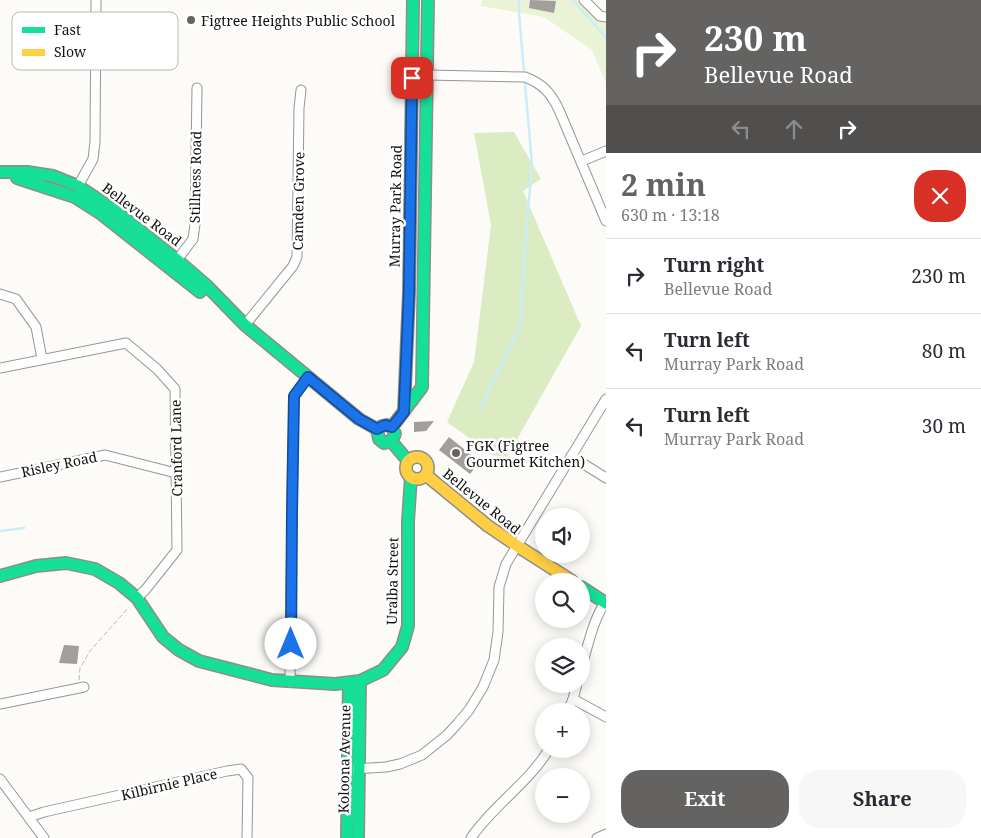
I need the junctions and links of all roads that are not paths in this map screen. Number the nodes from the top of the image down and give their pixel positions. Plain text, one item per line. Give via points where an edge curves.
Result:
1 (413, 0) edge
2 (428, 0) edge
3 (584, 0) edge
4 (606, 17) edge
5 (96, 70) edge
6 (427, 75) junction
7 (197, 88) dead end
8 (301, 90) dead end
9 (606, 151) edge
10 (582, 162) junction
11 (3, 172) edge
12 (78, 186) junction
13 (606, 221) edge
14 (177, 260) junction
15 (409, 292) junction
16 (423, 293) junction
17 (0, 294) edge
18 (243, 322) junction
19 (42, 359) junction
20 (0, 368) edge
21 (308, 377) junction
22 (606, 399) edge
23 (404, 412) junction
24 (392, 427) junction
25 (377, 429) junction
26 (391, 441) junction
27 (571, 456) junction
28 (408, 461) junction
29 (176, 474) junction
30 (426, 475) junction
31 (0, 477) edge
32 (411, 477) junction
33 (606, 478) edge
34 (516, 547) junction
35 (559, 573) edge
36 (0, 576) edge
37 (590, 593) edge
38 (137, 598) junction
39 (605, 603) edge
40 (589, 638) edge
41 (290, 682) junction
42 (355, 682) junction
43 (80, 688) road end
44 (575, 693) edge
45 (573, 699) junction
46 (571, 703) edge
47 (0, 704) edge
48 (606, 717) edge
49 (543, 758) edge
50 (353, 769) junction
51 (0, 779) edge
52 (29, 817) junction
53 (606, 834) edge
54 (44, 838) edge
55 (247, 838) edge
56 (347, 838) edge
57 (358, 838) edge
58 (471, 838) edge
59 (597, 838) edge

1 - 15 street, Murray Park Road
2 - 6 street
3 - 4 street via 600,16
5 - 12 street via 93,159
6 - 10 street via 525,77 537,82 554,99
6 - 16 street
7 - 14 street, Stillness Road via 195,224 193,239
8 - 18 street, Camden Grove via 297,257
9 - 10 street
10 - 13 street
11 - 12 street, Bellevue Road via 53,176
11 - 18 street, Bellevue Road via 75,197
12 - 14 street, Bellevue Road
14 - 18 street, Bellevue Road
15 - 16 street
15 - 23 street, Murray Park Road
16 - 23 street via 422,387
17 - 19 street via 16,299 36,327
18 - 21 street, Bellevue Road
19 - 20 street, Cranford Lane
19 - 29 street, Cranford Lane via 126,342 175,389
21 - 25 street, Bellevue Road via 359,419
21 - 41 street via 294,396
22 - 27 street
23 - 24 street
24 - 25 street via 385,425
24 - 26 street via 395,434
25 - 26 street via 378,439 387,443
26 - 28 street
27 - 33 street
27 - 34 street
28 - 30 street via 414,456 422,458 427,464
28 - 32 street via 405,468
29 - 31 street, Risley Road via 104,455
29 - 38 street, Cranford Lane via 177,550
30 - 32 street via 419,479
30 - 34 street, Bellevue Road
32 - 42 street, Uralba Street via 408,626 402,647 383,670
34 - 35 street, Bellevue Road
34 - 50 street via 506,564 499,587 494,660 469,710 447,735 422,755 386,767
36 - 38 street, Uralba Street via 36,566 66,563 95,569
37 - 39 street
38 - 41 street, Uralba Street via 163,637 199,661
39 - 40 street
41 - 42 street, Uralba Street
42 - 50 street, Koloona Avenue
43 - 47 street
44 - 45 street
45 - 46 street
45 - 48 street
49 - 58 street via 480,824
50 - 56 street, Koloona Avenue
50 - 57 street, Koloona Avenue
51 - 52 street
52 - 54 street
52 - 55 street, Kilbirnie Place via 241,769 248,778
53 - 59 street

